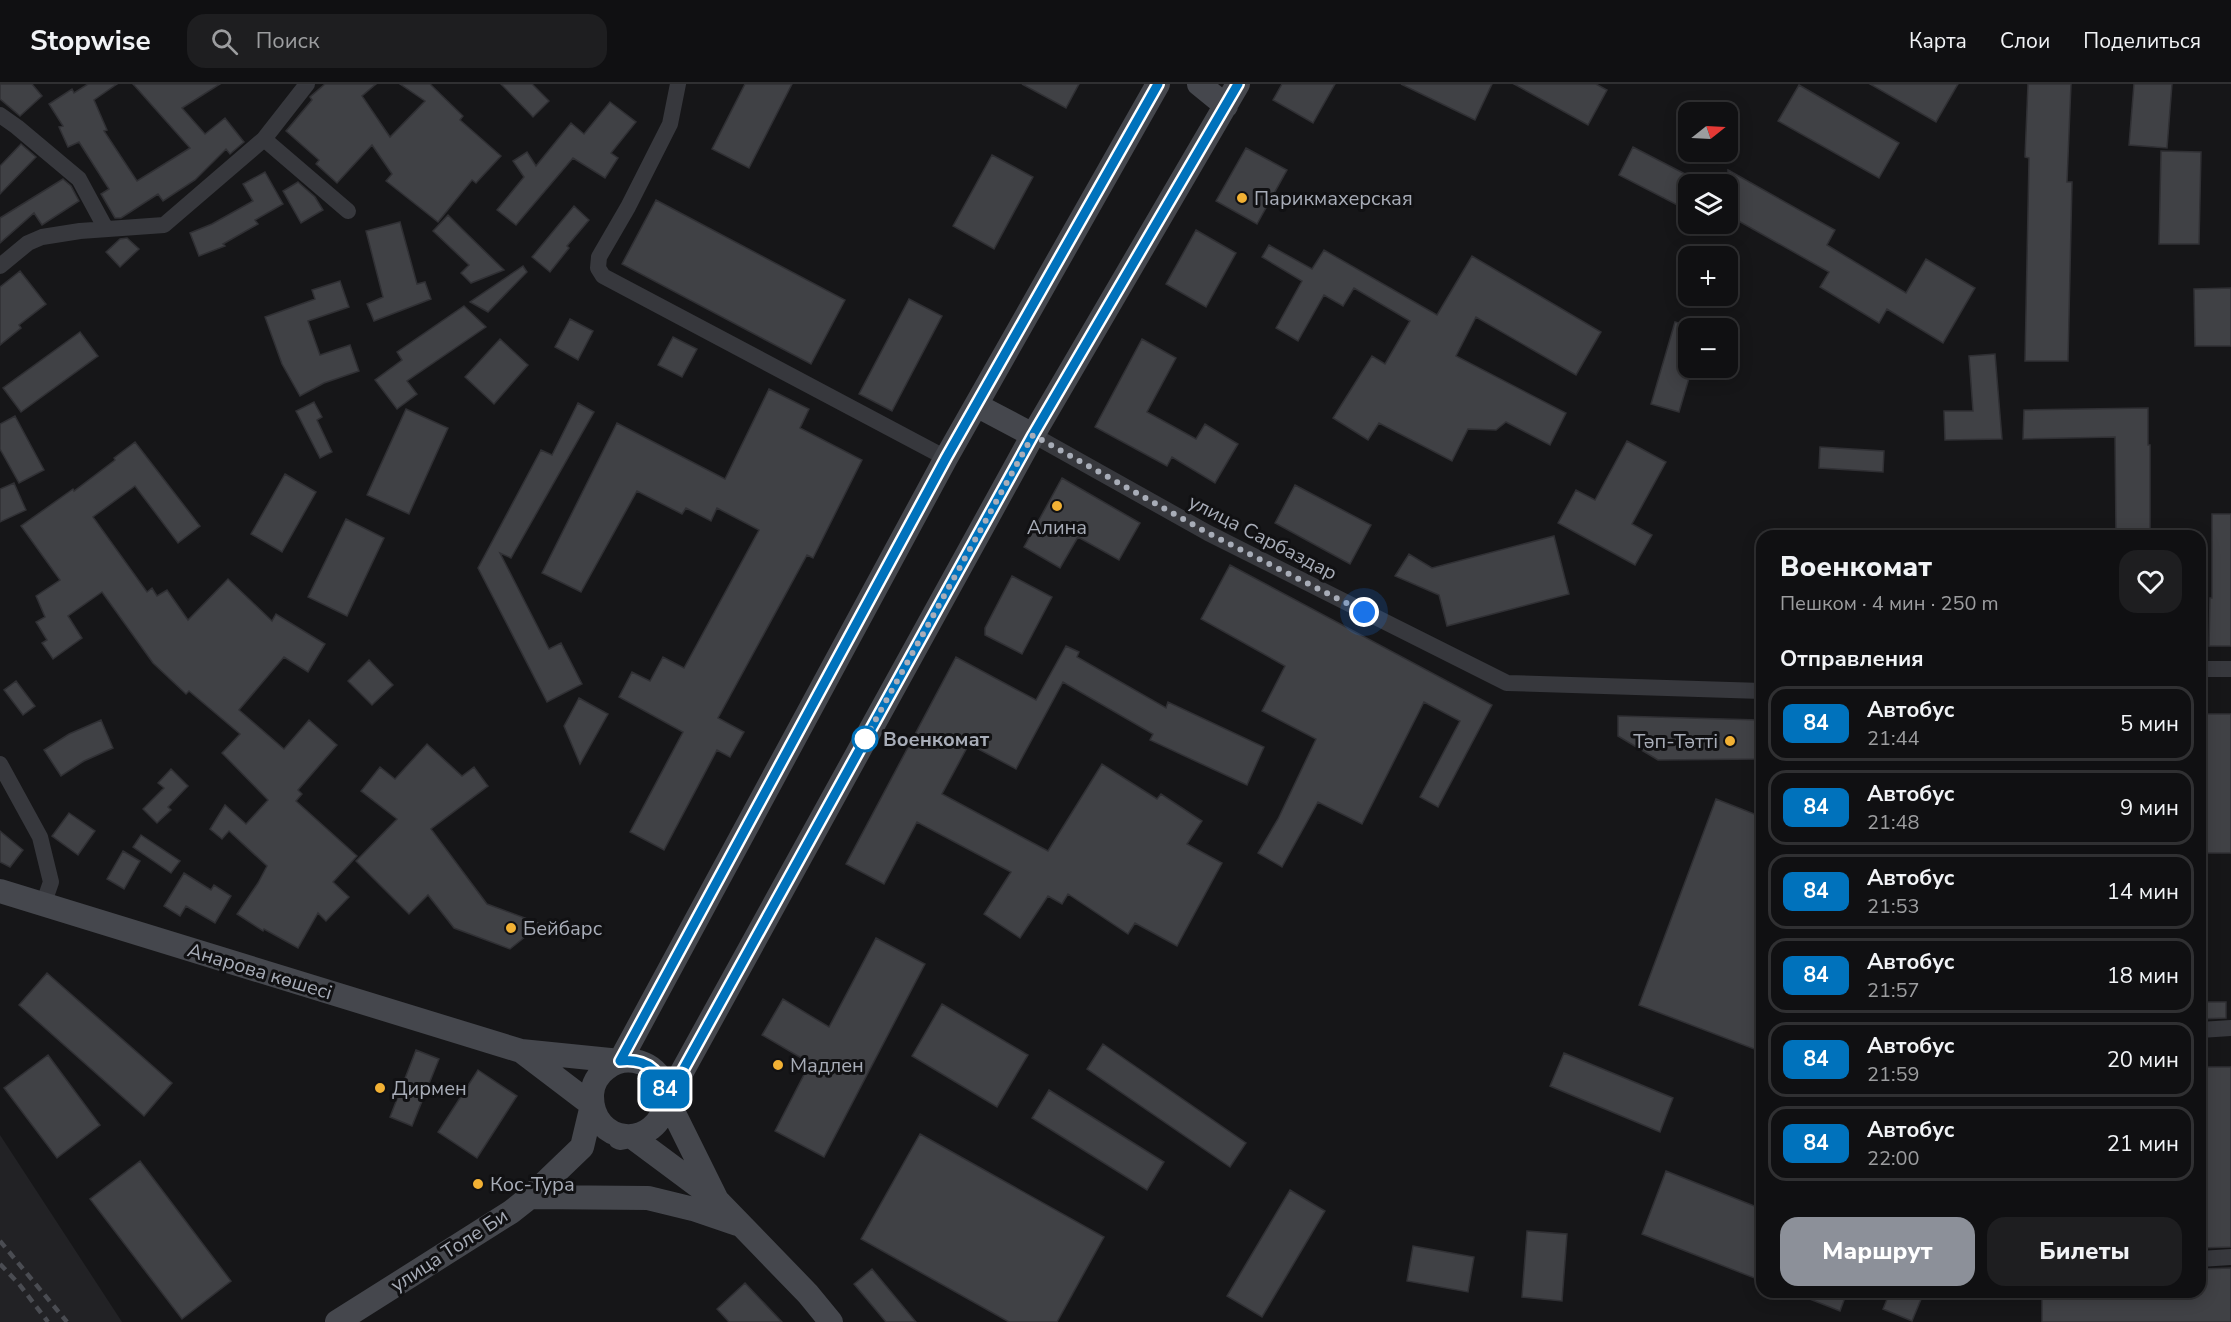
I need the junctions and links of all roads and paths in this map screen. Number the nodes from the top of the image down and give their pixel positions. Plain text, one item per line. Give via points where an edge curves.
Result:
1 (307, 84) edge
2 (678, 84) edge
3 (1158, 84) edge
4 (1199, 84) edge
5 (1238, 84) edge
6 (1226, 106) junction
7 (0, 115) edge
8 (264, 139) junction
9 (348, 211) dead end
10 (106, 229) junction
11 (0, 266) edge
12 (976, 405) junction
13 (1033, 435) junction
14 (946, 458) junction
15 (2206, 669) edge
16 (2231, 669) edge
17 (1756, 691) edge
18 (0, 764) edge
19 (0, 891) edge
20 (43, 905) junction
21 (2231, 1028) edge
22 (2206, 1030) edge
23 (521, 1051) junction
24 (620, 1061) junction
25 (667, 1099) junction
26 (592, 1105) junction
27 (631, 1136) junction
28 (582, 1147) junction
29 (530, 1197) junction
30 (717, 1200) junction
31 (742, 1226) junction
32 (2231, 1257) edge
33 (2206, 1259) edge
34 (337, 1322) edge
35 (831, 1322) edge

1 - 8 street
2 - 14 street via 670,124 599,257 598,268 603,276
3 - 12 main road
4 - 6 main road
5 - 6 main road
6 - 13 main road
7 - 10 street via 79,179
8 - 9 street
8 - 10 street via 164,225
10 - 11 street via 34,239
12 - 13 main road
12 - 14 main road
13 - 17 street, улица Сарбаздар via 1208,533 1507,683
13 - 25 main road
14 - 24 main road
15 - 16 street
18 - 20 street via 40,837 51,882
19 - 20 main road, Анарова көшесі
20 - 23 main road, Анарова көшесі
21 - 22 street
23 - 24 main road
23 - 26 main road
24 - 25 main road via 643,1063 656,1072
24 - 26 main road via 599,1074 592,1089
25 - 27 main road via 657,1124
25 - 30 main road
26 - 27 main road via 596,1118 606,1128
26 - 28 main road
27 - 28 main road
27 - 30 main road
28 - 29 main road, улица Толе Би
29 - 31 main road via 648,1198
29 - 34 main road, улица Толе Би
30 - 31 main road
31 - 35 main road
32 - 33 street

